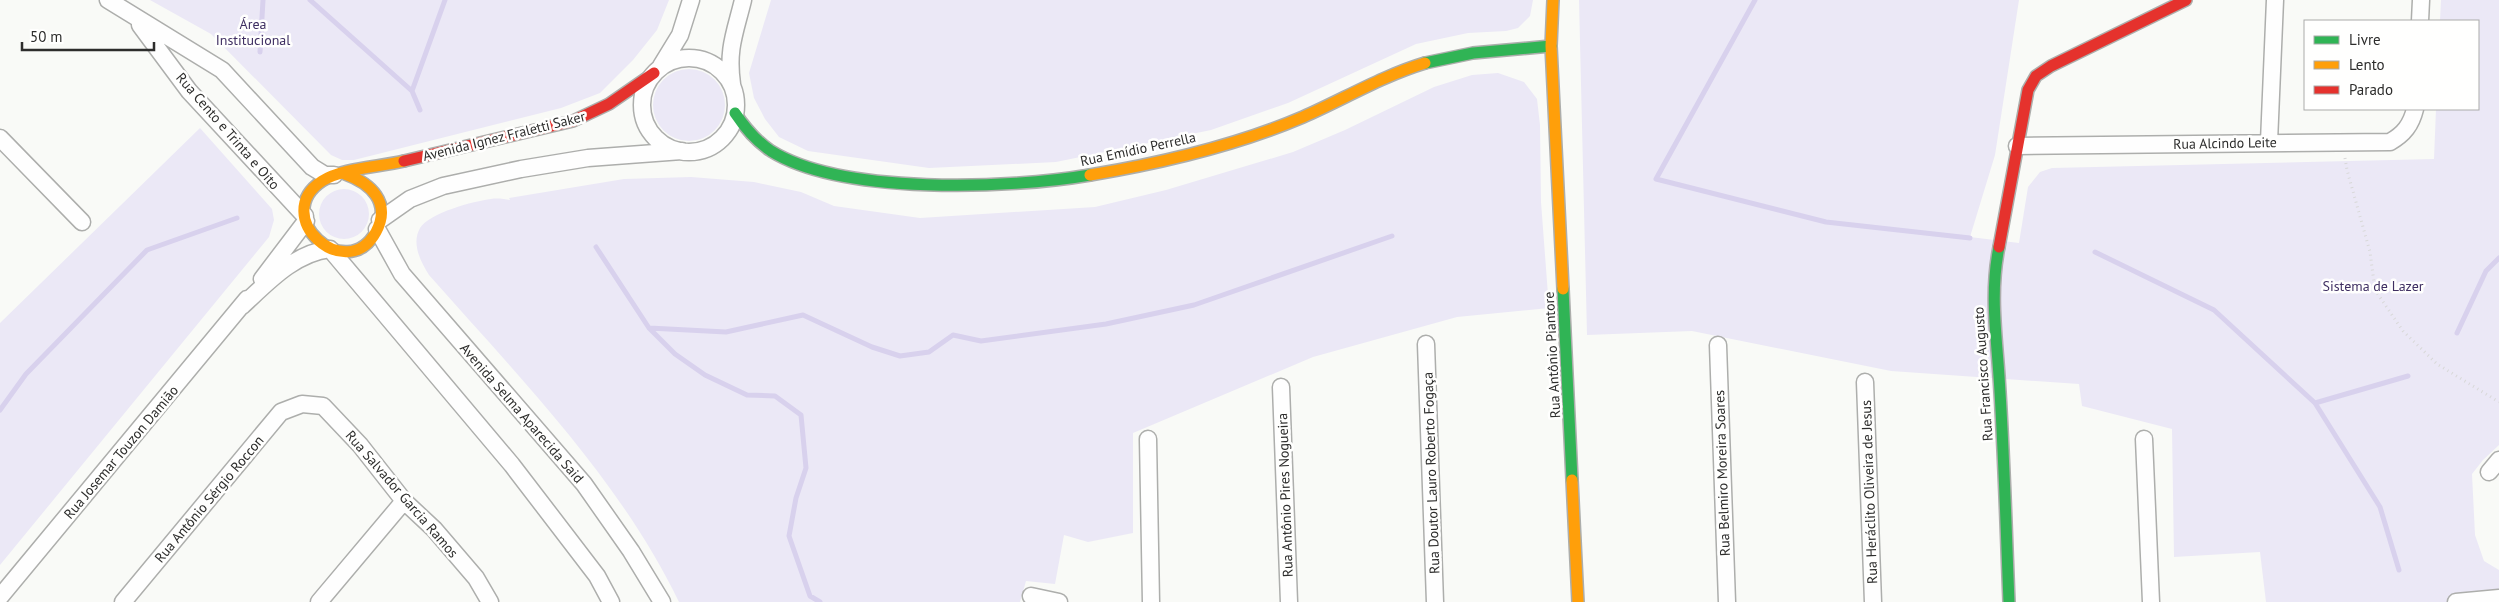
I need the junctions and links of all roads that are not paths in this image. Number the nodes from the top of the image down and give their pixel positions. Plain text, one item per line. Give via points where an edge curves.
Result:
1 (108, 0) edge
2 (691, 0) edge
3 (743, 0) edge
4 (1553, 0) edge
5 (2186, 0) edge
6 (2275, 0) edge
7 (2421, 0) edge
8 (136, 19) junction
9 (2420, 20) edge
10 (1551, 46) junction
11 (657, 70) junction
12 (733, 89) junction
13 (2415, 110) edge
14 (735, 113) junction
15 (0, 138) edge
16 (2269, 142) junction
17 (2017, 146) junction
18 (682, 151) junction
19 (339, 175) junction
20 (305, 219) junction
21 (82, 222) dead end
22 (379, 224) junction
23 (361, 246) junction
24 (330, 248) junction
25 (358, 283) junction
26 (242, 306) junction
27 (1426, 344) dead end
28 (1718, 345) dead end
29 (1865, 382) dead end
30 (1281, 387) dead end
31 (302, 404) joint
32 (1148, 439) dead end
33 (2144, 439) dead end
34 (404, 501) junction
35 (1031, 596) dead end
36 (0, 598) edge
37 (2499, 598) edge
38 (123, 602) edge
39 (319, 602) edge
40 (490, 602) edge
41 (611, 602) edge
42 (662, 602) edge
43 (1059, 602) edge
44 (1151, 602) edge
45 (1289, 602) edge
46 (1435, 602) edge
47 (1578, 602) edge
48 (1727, 602) edge
49 (1873, 602) edge
50 (2010, 602) edge
51 (2152, 602) edge
52 (2456, 602) edge

1 - 8 street
2 - 11 street, Avenida Ignez Fraletti Saker via 680,35
3 - 12 street via 731,42 729,64
4 - 10 street, Rua Antônio Piantore
5 - 17 street, Rua Francisco Augusto via 2036,76 2028,90
6 - 16 street
7 - 9 street
8 - 19 street via 222,70 312,168 325,174
8 - 20 street, Rua Cento e Trinta e Oito via 189,91
10 - 14 street, Rua Emídio Perrella via 1472,52 1425,62 1315,113 1207,150 1134,168 1018,184 945,187 886,182 809,168 777,155 744,128
10 - 47 street, Rua Antônio Piantore
11 - 12 street, Avenida Ignez Fraletti Saker via 679,58 698,58 716,66
11 - 18 street, Avenida Ignez Fraletti Saker via 648,81 642,101 644,122 656,139
11 - 19 street, Avenida Ignez Fraletti Saker via 617,101 578,120
12 - 14 street
13 - 16 street, Rua Alcindo Leite via 2412,122 2403,134 2390,142
14 - 18 street via 728,129 716,143 699,150
15 - 21 street
16 - 17 street, Rua Alcindo Leite
17 - 50 street, Rua Francisco Augusto via 1994,271 1993,315
18 - 22 street via 588,158 452,184 410,199
19 - 20 street via 324,180 312,191 305,205
19 - 22 street via 360,179 373,189 378,199
20 - 24 street via 312,236
20 - 26 street, Rua Josemar Touzon Damião
22 - 23 street via 370,240
22 - 42 street, Avenida Selma Aparecida Said via 402,274 584,484
23 - 24 street via 351,250
23 - 25 street via 354,262
24 - 25 street
24 - 26 street, Rua Josemar Touzon Damião via 318,250 291,264
25 - 41 street via 512,465 597,576
26 - 36 street, Rua Josemar Touzon Damião
27 - 46 street, Rua Doutor Lauro Roberto Fogaça
28 - 48 street, Rua Belmiro Moreira Soares
29 - 49 street, Rua Heráclito Oliveira de Jesus
30 - 45 street, Rua Antônio Pires Nogueira
31 - 34 street, Rua Salvador Garcia Ramos via 323,406
31 - 38 street, Rua Antônio Sérgio Roccon via 281,412
32 - 44 street
33 - 51 street
34 - 39 street
34 - 40 street, Rua Salvador Garcia Ramos via 434,529 476,578
35 - 43 street
37 - 52 street

